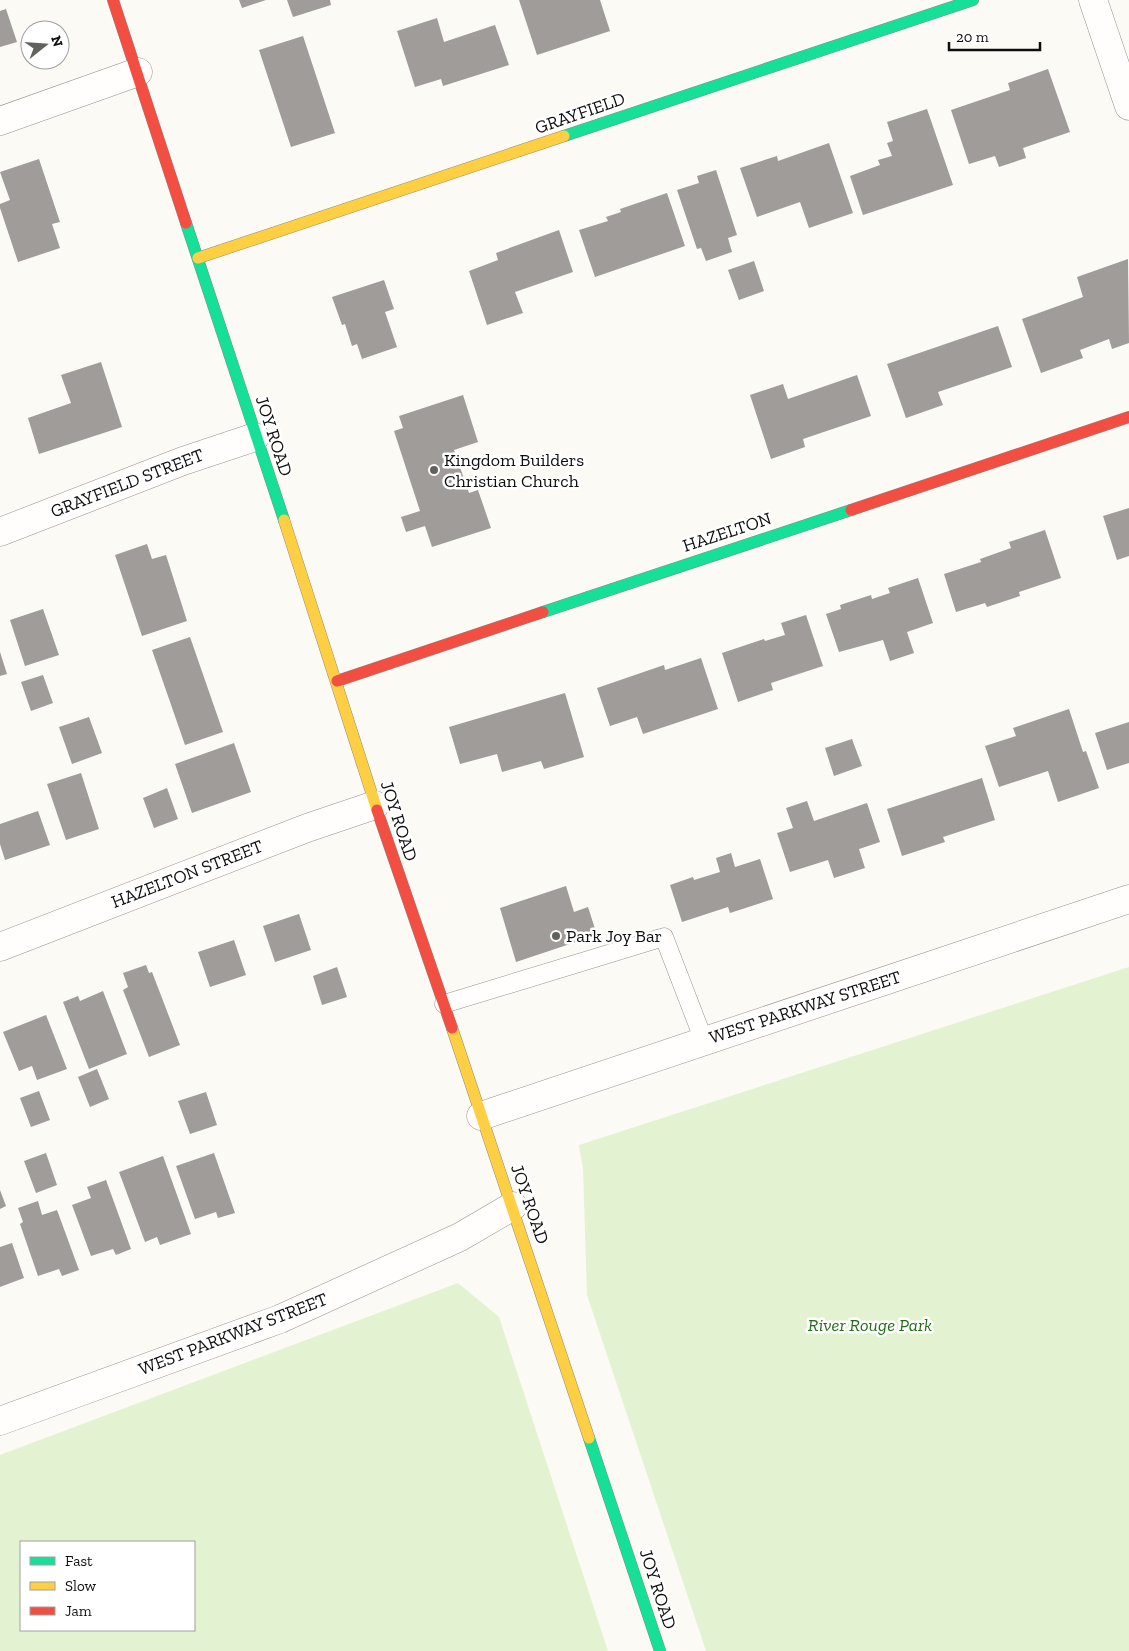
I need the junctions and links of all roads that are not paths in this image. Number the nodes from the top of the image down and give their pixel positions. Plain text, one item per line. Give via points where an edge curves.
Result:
1 (113, 0) edge
2 (973, 0) edge
3 (1093, 0) edge
4 (138, 72) junction
5 (1129, 106) edge
6 (0, 121) edge
7 (198, 258) junction
8 (1129, 417) edge
9 (255, 437) junction
10 (0, 532) edge
11 (337, 681) junction
12 (375, 805) junction
13 (1129, 899) edge
14 (0, 947) edge
15 (444, 1004) junction
16 (704, 1041) junction
17 (481, 1116) junction
18 (513, 1206) junction
19 (0, 1422) edge
20 (660, 1651) edge

1 - 4 main road, JOY ROAD
2 - 7 main road, GRAYFIELD
3 - 5 street
4 - 6 street
4 - 7 main road, JOY ROAD
7 - 9 main road, JOY ROAD
8 - 11 main road, HAZELTON
9 - 10 street, GRAYFIELD STREET via 183,461
9 - 11 main road, JOY ROAD
11 - 12 main road, JOY ROAD
12 - 14 street, HAZELTON STREET via 307,828
12 - 15 main road, JOY ROAD
13 - 16 street, WEST PARKWAY STREET
15 - 16 lane via 664,937
15 - 17 main road, JOY ROAD
16 - 17 street, WEST PARKWAY STREET
17 - 18 main road, JOY ROAD
18 - 19 street, WEST PARKWAY STREET via 460,1237 280,1319
18 - 20 main road, JOY ROAD

